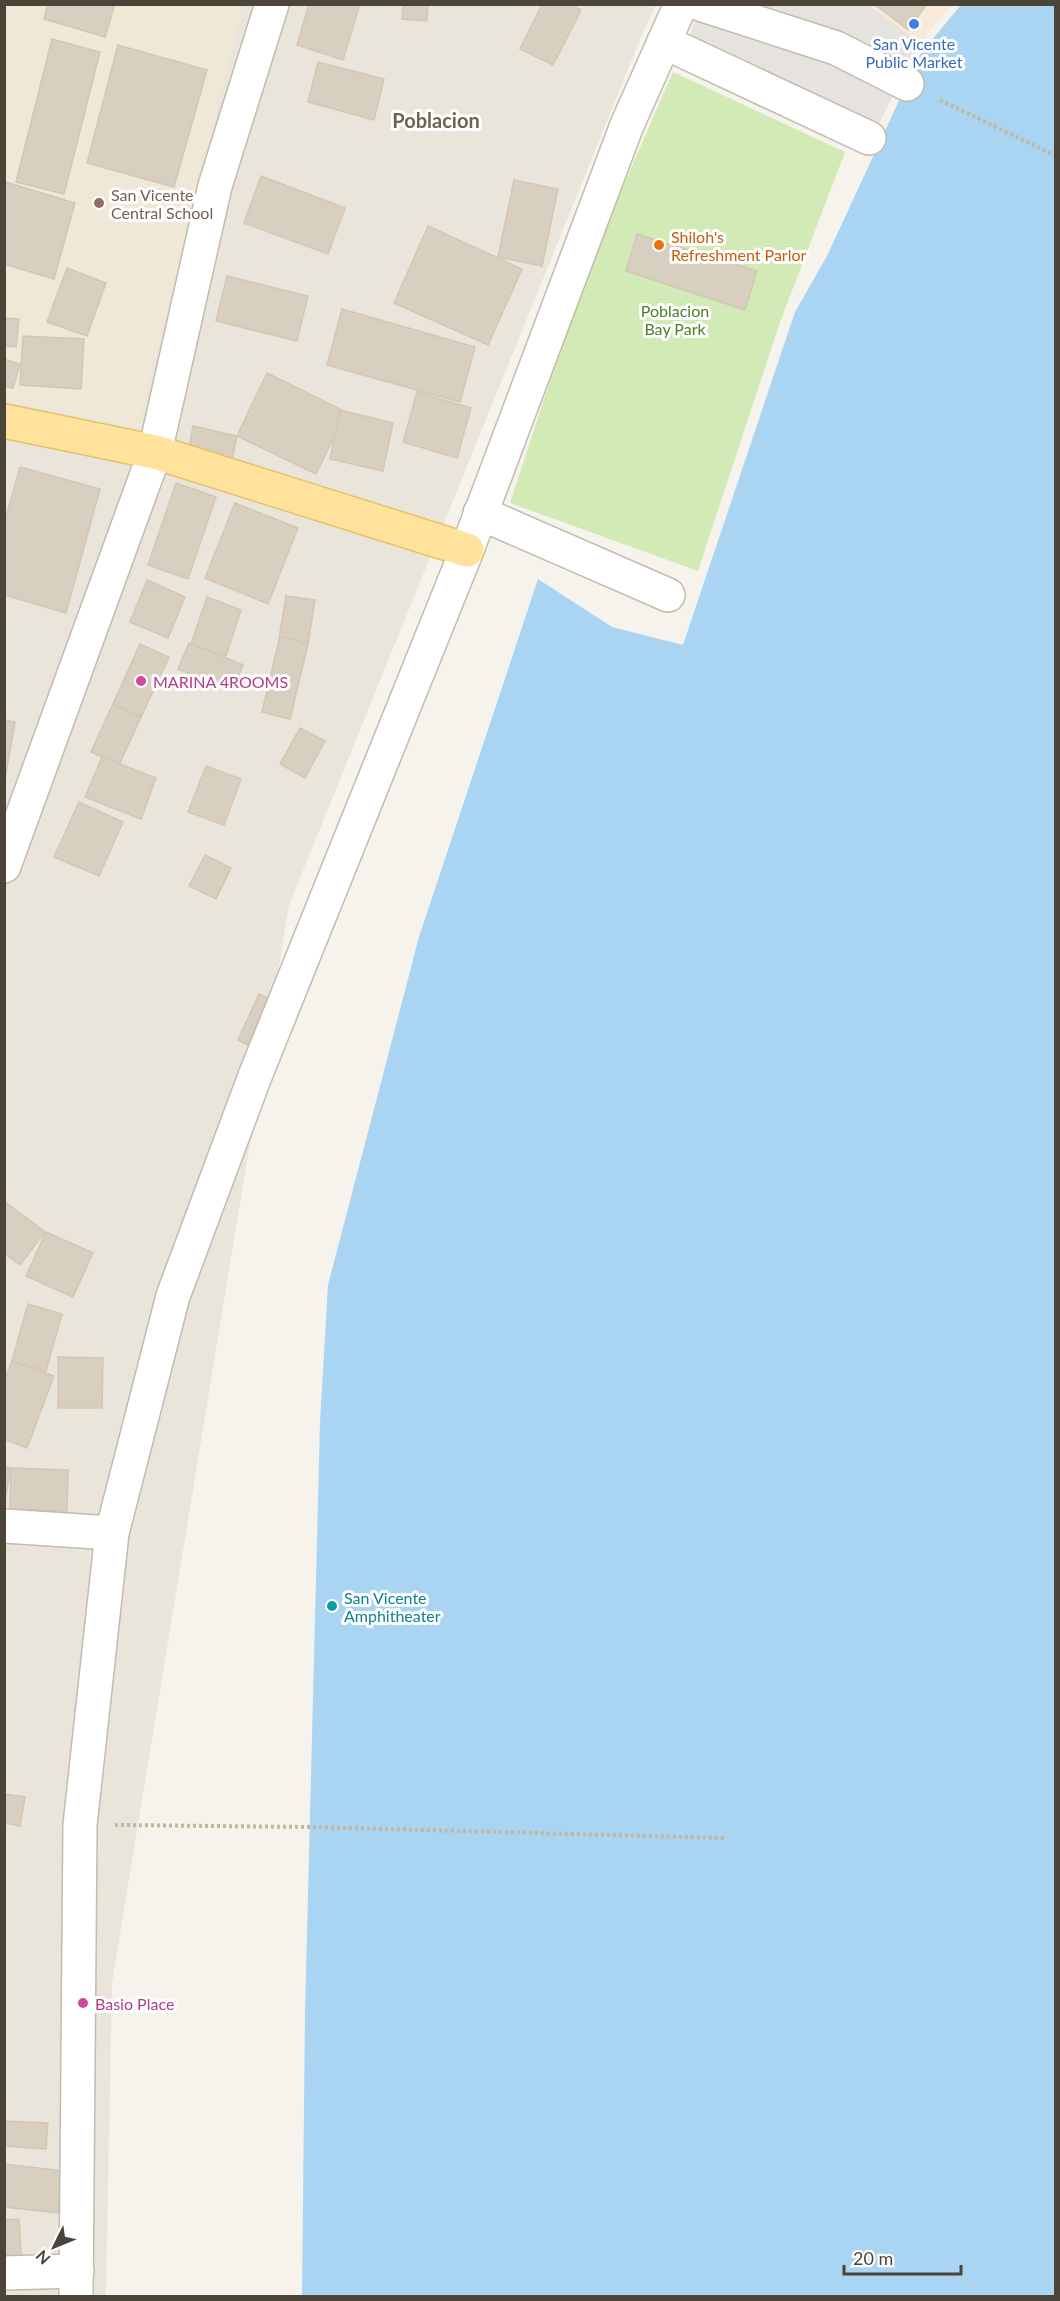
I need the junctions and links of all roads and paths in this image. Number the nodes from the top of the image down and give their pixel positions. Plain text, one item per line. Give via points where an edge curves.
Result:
1 (272, 4) edge
2 (681, 4) edge
3 (700, 4) edge
4 (664, 42) junction
5 (906, 84) joint
6 (869, 138) dead end
7 (1056, 156) edge
8 (4, 421) edge
9 (155, 452) junction
10 (480, 513) junction
11 (467, 550) junction
12 (668, 595) dead end
13 (4, 866) edge
14 (4, 1526) edge
15 (112, 1533) junction
16 (80, 1825) junction
17 (724, 1838) dead end
18 (4, 2273) edge
19 (76, 2284) edge

1 - 9 street via 215,186
2 - 4 street
3 - 5 street via 836,48
4 - 6 street
4 - 10 street via 627,125
5 - 7 path
8 - 9 main road
9 - 11 main road
9 - 13 street
10 - 11 street
10 - 12 street
11 - 15 street via 255,1076 173,1296
14 - 15 street
15 - 16 street
16 - 17 path
16 - 19 street
18 - 19 street

